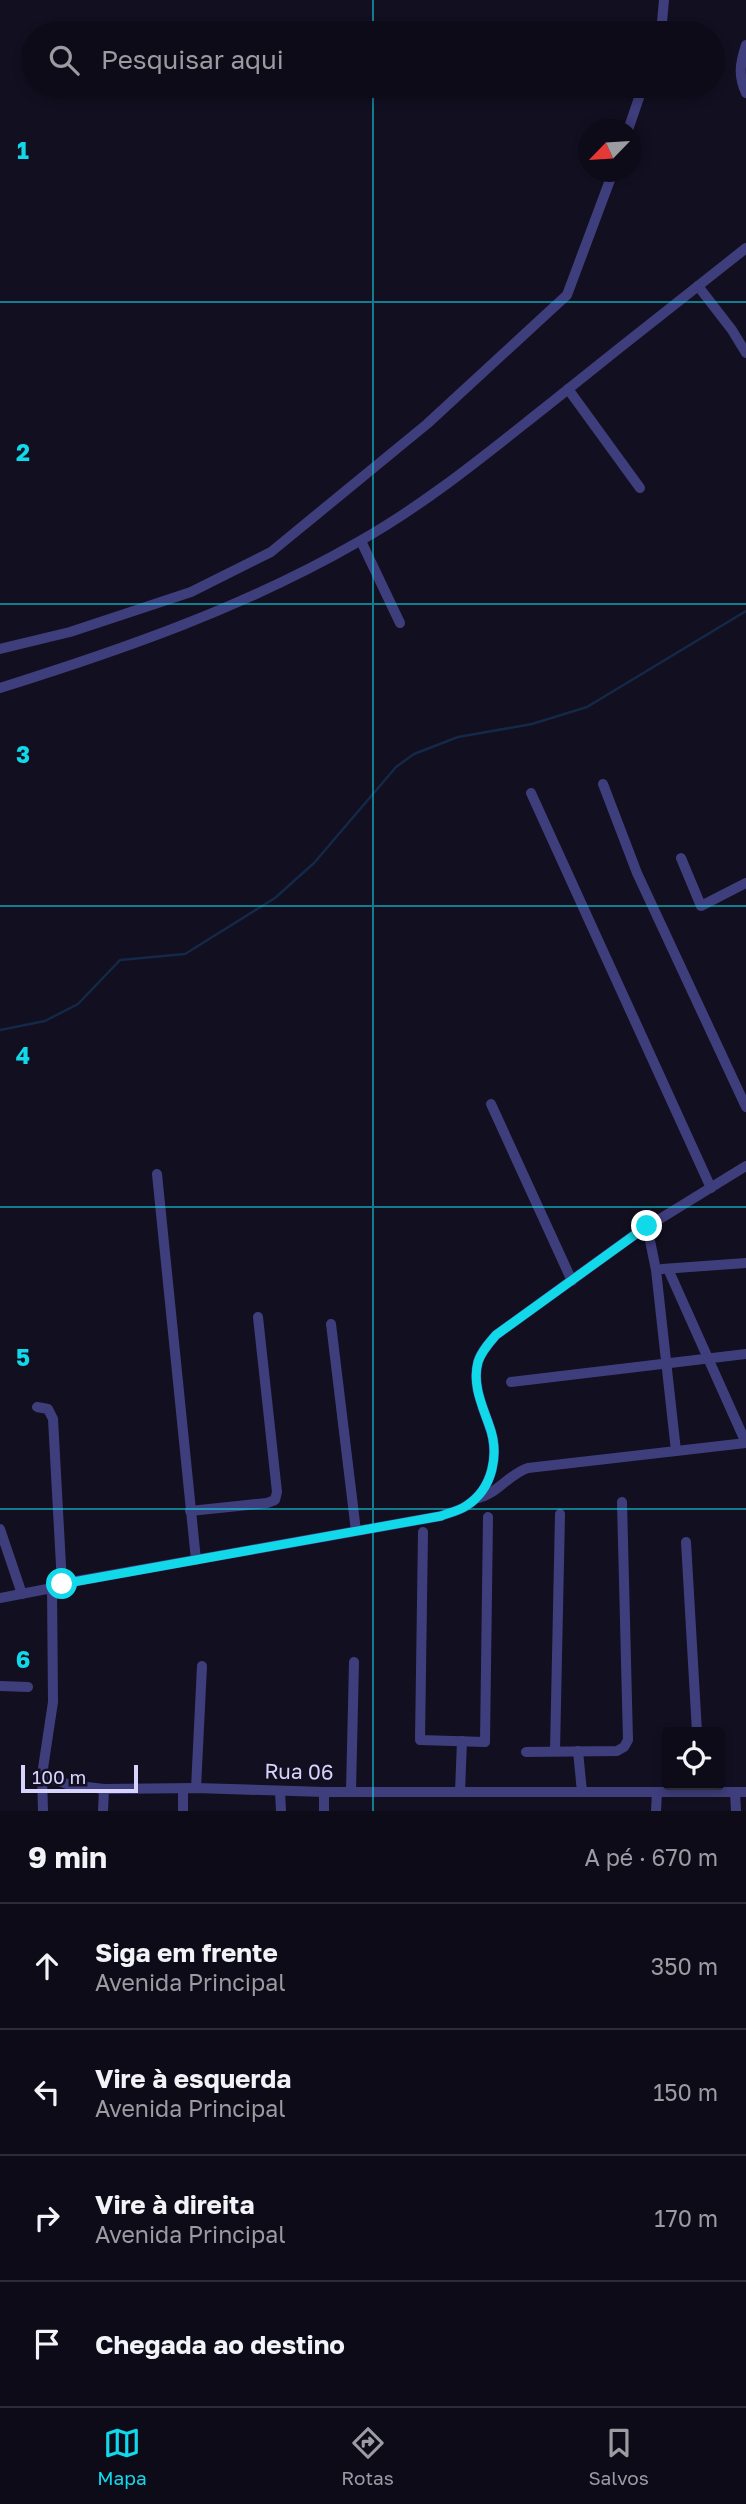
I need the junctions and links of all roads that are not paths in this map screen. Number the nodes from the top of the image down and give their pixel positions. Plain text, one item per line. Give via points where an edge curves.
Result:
1 (664, 0) edge
2 (663, 21) edge
3 (746, 45) edge
4 (746, 93) edge
5 (639, 98) edge
6 (632, 119) edge
7 (609, 182) edge
8 (746, 248) edge
9 (698, 286) junction
10 (746, 353) edge
11 (568, 389) junction
12 (640, 488) dead end
13 (361, 541) junction
14 (400, 623) dead end
15 (0, 649) edge
16 (0, 688) edge
17 (603, 784) dead end
18 (531, 793) dead end
19 (681, 858) dead end
20 (746, 883) edge
21 (491, 1104) dead end
22 (746, 1107) edge
23 (746, 1166) edge
24 (157, 1174) dead end
25 (711, 1188) junction
26 (647, 1226) junction
27 (746, 1263) edge
28 (662, 1269) junction
29 (572, 1281) junction
30 (258, 1317) dead end
31 (331, 1325) dead end
32 (746, 1354) edge
33 (709, 1358) junction
34 (665, 1364) junction
35 (511, 1382) dead end
36 (37, 1407) dead end
37 (746, 1443) edge
38 (676, 1451) junction
39 (476, 1498) junction
40 (622, 1502) dead end
41 (191, 1511) junction
42 (560, 1514) dead end
43 (488, 1517) dead end
44 (0, 1529) edge
45 (356, 1531) junction
46 (424, 1532) dead end
47 (686, 1542) dead end
48 (196, 1560) junction
49 (57, 1586) junction
50 (22, 1594) junction
51 (0, 1598) edge
52 (354, 1662) dead end
53 (201, 1666) dead end
54 (0, 1686) edge
55 (28, 1687) dead end
56 (697, 1727) edge
57 (462, 1741) junction
58 (555, 1751) junction
59 (578, 1751) junction
60 (526, 1752) dead end
61 (42, 1775) junction
62 (183, 1788) junction
63 (196, 1788) junction
64 (104, 1789) junction
65 (686, 1790) edge
66 (713, 1790) edge
67 (280, 1791) junction
68 (351, 1791) junction
69 (324, 1792) junction
70 (460, 1792) junction
71 (582, 1792) junction
72 (657, 1792) junction
73 (740, 1792) edge
74 (43, 1811) edge
75 (103, 1811) edge
76 (183, 1811) edge
77 (281, 1811) edge
78 (324, 1811) edge
79 (656, 1811) edge
80 (736, 1811) edge

1 - 2 street
3 - 4 street via 740,70
5 - 6 street
7 - 15 street via 567,295 427,424 271,552 191,592 71,632
8 - 9 street
9 - 10 street
9 - 11 street
11 - 12 street
11 - 13 street via 465,471
13 - 14 street
13 - 16 street via 229,606 110,653
17 - 22 street via 637,873
18 - 25 street
19 - 20 street via 701,906
21 - 29 street
23 - 25 street
24 - 41 street
25 - 26 street
26 - 28 street
26 - 29 street
27 - 28 street
28 - 33 street
28 - 34 street
29 - 39 street via 496,1335 478,1361 478,1391 494,1456 490,1477
30 - 41 street via 275,1500
31 - 45 street
32 - 33 street
33 - 34 street
33 - 37 street
34 - 35 street
34 - 38 street
36 - 49 street via 48,1409 52,1419
37 - 38 street
38 - 39 street via 527,1468 487,1496
39 - 45 street via 441,1516
40 - 59 street via 628,1740 617,1751
41 - 48 street
42 - 58 street
43 - 57 street via 485,1742
44 - 50 street
45 - 48 street
46 - 57 street via 420,1740
47 - 56 street
48 - 49 street
49 - 50 street
49 - 61 street via 53,1702
50 - 51 street
52 - 68 street
53 - 63 street
54 - 55 street
57 - 70 street
58 - 59 street
58 - 60 street
59 - 71 street
61 - 64 street, Rua 06 via 70,1785
61 - 74 street
62 - 63 street, Rua 06
62 - 64 street, Rua 06
62 - 76 street
63 - 67 street, Rua 06
64 - 75 street
65 - 72 street, Rua 06
66 - 73 street, Rua 06
67 - 69 street, Rua 06
67 - 77 street
68 - 69 street, Rua 06
68 - 70 street, Rua 06
69 - 78 street
70 - 71 street, Rua 06
71 - 72 street, Rua 06
72 - 79 street
73 - 80 street

